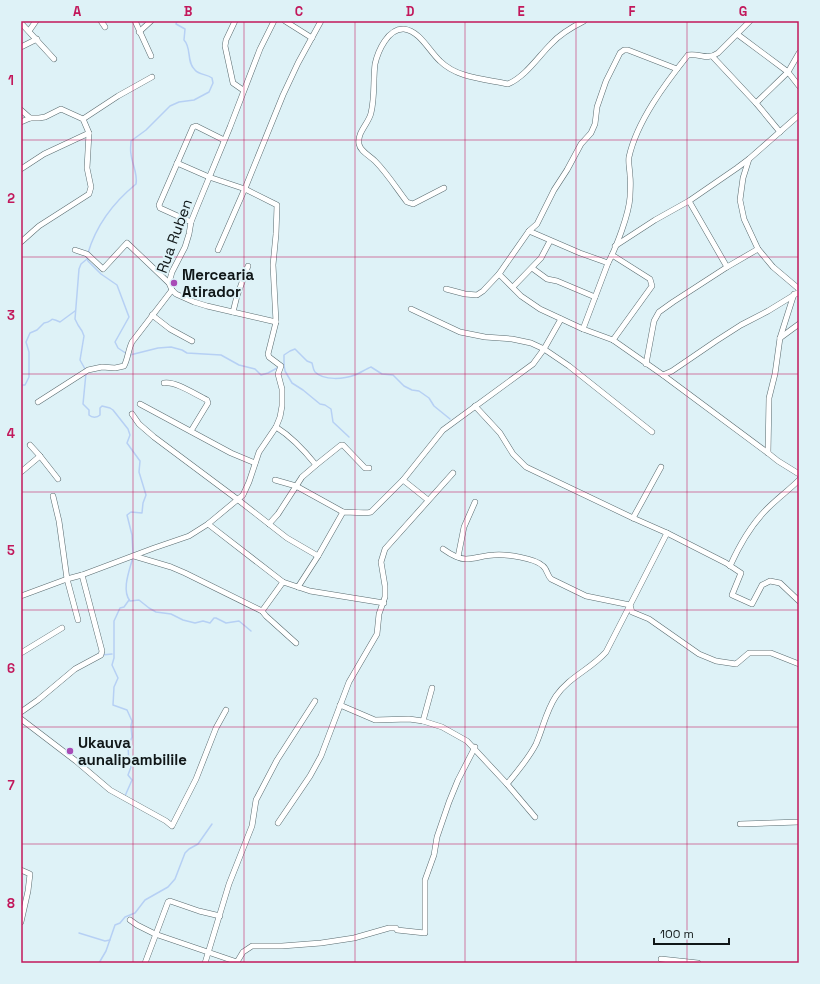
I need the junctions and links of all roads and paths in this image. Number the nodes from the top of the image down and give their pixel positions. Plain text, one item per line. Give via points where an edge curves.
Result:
1 (36, 21) edge
2 (101, 21) edge
3 (135, 21) edge
4 (151, 21) edge
5 (235, 21) edge
6 (274, 21) edge
7 (285, 21) edge
8 (322, 21) edge
9 (584, 21) edge
10 (750, 21) edge
11 (21, 23) edge
12 (105, 27) dead end
13 (29, 31) junction
14 (139, 32) junction
15 (737, 34) junction
16 (312, 38) junction
17 (37, 40) junction
18 (21, 47) edge
19 (799, 54) edge
20 (151, 56) dead end
21 (713, 57) junction
22 (54, 59) dead end
23 (677, 69) junction
24 (788, 72) junction
25 (152, 77) dead end
26 (799, 86) edge
27 (243, 90) junction
28 (756, 103) junction
29 (21, 110) edge
30 (799, 115) edge
31 (30, 118) junction
32 (83, 119) junction
33 (21, 122) edge
34 (780, 132) junction
35 (89, 133) junction
36 (224, 140) junction
37 (749, 159) junction
38 (177, 163) junction
39 (21, 169) edge
40 (209, 177) junction
41 (444, 188) dead end
42 (245, 189) junction
43 (689, 201) junction
44 (191, 222) junction
45 (529, 231) junction
46 (550, 241) junction
47 (21, 242) edge
48 (615, 246) junction
49 (758, 249) junction
50 (75, 250) dead end
51 (218, 250) dead end
52 (612, 255) junction
53 (608, 263) junction
54 (248, 266) dead end
55 (727, 267) junction
56 (532, 268) junction
57 (499, 274) junction
58 (169, 283) junction
59 (513, 287) junction
60 (446, 289) dead end
61 (172, 290) junction
62 (797, 292) edge
63 (595, 297) junction
64 (411, 309) dead end
65 (233, 312) junction
66 (152, 315) junction
67 (560, 318) junction
68 (276, 322) junction
69 (799, 324) edge
70 (583, 329) junction
71 (780, 338) junction
72 (613, 340) junction
73 (192, 341) dead end
74 (544, 349) junction
75 (646, 364) junction
76 (663, 375) junction
77 (164, 384) dead end
78 (38, 402) dead end
79 (140, 404) dead end
80 (475, 406) junction
81 (132, 414) dead end
82 (276, 427) junction
83 (191, 431) junction
84 (652, 432) dead end
85 (30, 445) dead end
86 (768, 452) junction
87 (40, 456) junction
88 (255, 463) junction
89 (316, 465) junction
90 (662, 467) dead end
91 (369, 468) dead end
92 (21, 472) edge
93 (453, 473) dead end
94 (799, 474) edge
95 (58, 479) dead end
96 (275, 480) dead end
97 (403, 480) junction
98 (799, 480) edge
99 (296, 486) junction
100 (53, 496) dead end
101 (238, 499) junction
102 (428, 500) junction
103 (474, 502) dead end
104 (343, 512) junction
105 (633, 518) junction
106 (208, 524) junction
107 (269, 524) junction
108 (667, 533) junction
109 (443, 549) dead end
110 (134, 556) junction
111 (318, 556) junction
112 (458, 557) junction
113 (730, 566) junction
114 (82, 576) junction
115 (67, 579) junction
116 (283, 582) junction
117 (298, 587) junction
118 (21, 588) edge
119 (22, 595) edge
120 (799, 601) edge
121 (384, 603) junction
122 (630, 605) junction
123 (262, 611) junction
124 (78, 620) dead end
125 (62, 628) dead end
126 (296, 643) dead end
127 (21, 653) edge
128 (799, 664) edge
129 (432, 688) dead end
130 (315, 701) dead end
131 (340, 705) junction
132 (226, 710) dead end
133 (21, 712) edge
134 (21, 719) edge
135 (423, 721) junction
136 (475, 748) junction
137 (507, 784) junction
138 (535, 817) dead end
139 (799, 822) edge
140 (278, 823) dead end
141 (740, 824) dead end
142 (21, 870) edge
143 (220, 916) junction
144 (130, 920) dead end
145 (21, 922) edge
146 (155, 934) junction
147 (208, 951) junction
148 (661, 959) dead end
149 (146, 963) edge
150 (205, 963) edge
151 (698, 963) edge

1 - 13 street
2 - 12 street
3 - 14 street
4 - 14 street
5 - 27 street via 226,40 226,53 233,83
6 - 27 street, Rua Ruben
7 - 16 street
8 - 16 street
9 - 41 street via 564,32 521,76 508,84 456,73 439,60 422,40 404,29 395,30 388,37 376,64 372,109 362,129 359,144 407,202 413,204
10 - 15 street
11 - 13 street
13 - 17 street
14 - 20 street
15 - 21 street
15 - 24 street
16 - 42 street via 283,95
17 - 18 street
17 - 22 street
19 - 24 street
21 - 23 street via 688,55
21 - 28 street
23 - 45 street via 628,50 620,53 606,81 591,133 554,190 537,224
23 - 48 street via 644,119 635,141 629,159 630,199
24 - 26 street
24 - 28 street
25 - 32 street
27 - 36 street, Rua Ruben
28 - 34 street
29 - 31 street
30 - 34 street
31 - 32 street via 39,118 61,108
31 - 33 street
32 - 35 street
34 - 37 street
35 - 39 street via 44,154
35 - 47 street via 87,168 92,187 89,194 39,226
36 - 38 street via 196,126 193,127
36 - 40 street, Rua Ruben
37 - 43 street
37 - 49 street via 740,200 744,219
38 - 40 street
38 - 44 street via 158,205
40 - 42 street
40 - 44 street, Rua Ruben
42 - 51 street
42 - 68 street via 277,204 273,265
43 - 48 street
43 - 55 street
44 - 58 street, Rua Ruben via 185,247
45 - 46 street
45 - 57 street
46 - 53 street
46 - 56 street
48 - 52 street
49 - 55 street
49 - 62 street
50 - 58 street, Rua Ruben via 87,254 103,269 127,243
52 - 53 street
52 - 72 street via 650,279 652,286
53 - 63 street
54 - 65 street
55 - 75 street via 659,312 654,321
56 - 59 street
56 - 63 street via 547,279
57 - 59 street
57 - 60 street via 477,295
58 - 61 street
59 - 67 street via 540,309
61 - 65 street, Rua Ruben via 194,302
61 - 66 street
62 - 71 street
62 - 76 street
63 - 70 street
64 - 74 street via 460,332 512,339
65 - 68 street, Rua Ruben
66 - 73 street
66 - 78 street via 132,342 124,366 88,370
67 - 70 street
67 - 74 street
68 - 82 street via 268,354 281,366 278,374 282,389 282,406
69 - 71 street
70 - 72 street
71 - 86 street via 769,398
72 - 75 street
74 - 80 street via 533,364
74 - 84 street
75 - 76 street
76 - 86 street
77 - 83 street via 176,384 207,400 208,403
79 - 83 street
80 - 97 street via 443,430
80 - 105 street via 526,467
81 - 101 street via 154,437
82 - 88 street via 259,452
82 - 89 street via 287,434
83 - 88 street
85 - 87 street
86 - 94 street
87 - 92 street
87 - 95 street
88 - 101 street via 246,489
89 - 91 street via 343,445 365,468
89 - 99 street
90 - 105 street
93 - 102 street
96 - 99 street
97 - 102 street
97 - 104 street via 368,514
98 - 113 street via 753,524
99 - 104 street
99 - 107 street
100 - 115 street
101 - 106 street
101 - 107 street
102 - 121 street via 387,545 382,554
103 - 112 street via 464,527
104 - 111 street
105 - 108 street
106 - 110 street via 189,536
106 - 116 street
107 - 111 street
108 - 113 street
108 - 122 street
109 - 112 street
110 - 114 street
110 - 123 street via 185,573
111 - 117 street
112 - 122 street via 466,559 503,555 528,560 543,566 551,579 586,596
113 - 120 street via 741,573 732,595 752,604 762,585 770,581 780,583
114 - 115 street
114 - 133 street via 101,655 75,669
115 - 119 street
115 - 124 street
116 - 117 street
116 - 123 street
117 - 121 street
118 - 119 street
121 - 131 street via 379,614 378,634 349,682
122 - 128 street via 632,612 649,618 699,654 716,661 736,664 749,653 771,653
122 - 137 street via 606,652 594,664 564,685 555,697 535,745
123 - 126 street
125 - 127 street
129 - 135 street
130 - 143 street via 277,760 256,800 252,826 229,884
131 - 135 street via 375,720
131 - 140 street via 321,756
132 - 134 street via 172,826 110,790
135 - 136 street via 442,727
136 - 137 street
136 - 147 street via 449,802 425,880 425,933 389,928 354,938 321,943 252,946 243,952 237,962
137 - 138 street
139 - 141 street
142 - 145 street via 30,874
143 - 146 street via 170,901
143 - 147 street
144 - 146 street
146 - 147 street
146 - 149 street
147 - 150 street
148 - 151 street

